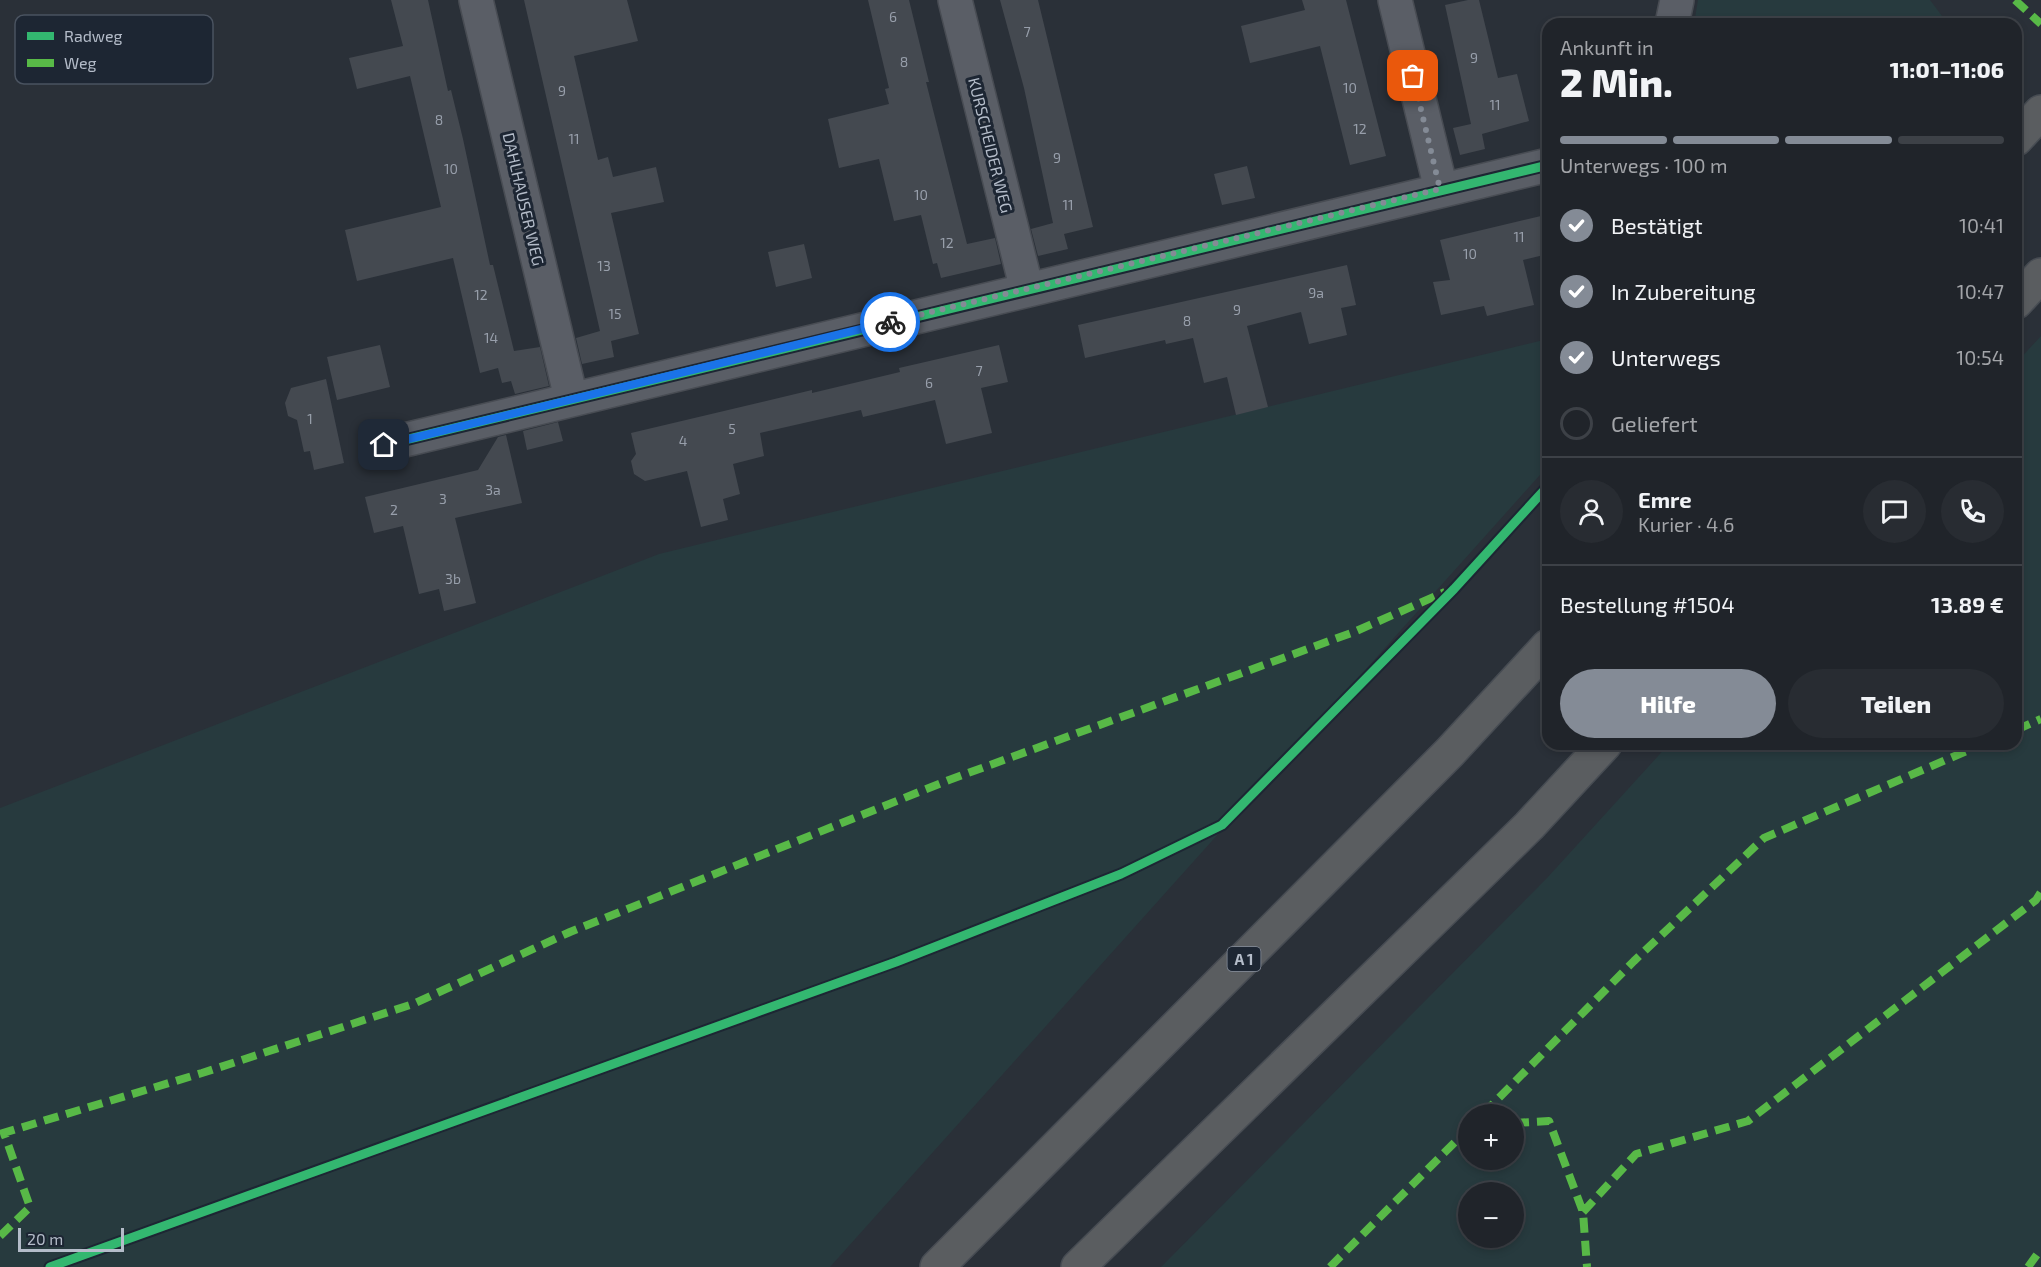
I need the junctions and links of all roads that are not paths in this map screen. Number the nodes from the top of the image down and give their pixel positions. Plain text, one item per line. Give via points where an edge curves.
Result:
1 (476, 0) edge
2 (955, 0) edge
3 (1395, 0) edge
4 (1677, 0) edge
5 (1673, 18) edge
6 (2041, 112) edge
7 (2022, 133) edge
8 (1542, 166) edge
9 (1440, 189) junction
10 (2041, 275) edge
11 (1027, 290) junction
12 (2022, 296) edge
13 (571, 398) junction
14 (384, 445) dead end
15 (1542, 653) edge
16 (1599, 750) edge
17 (937, 1267) edge
18 (1078, 1267) edge

1 - 13 street, DAHLHAUSER WEG
2 - 11 street, KURSCHEIDER WEG
3 - 9 street
4 - 5 street
6 - 7 highway
8 - 9 street
9 - 11 street
10 - 12 highway
11 - 13 street
13 - 14 street
15 - 17 highway, A 1 via 1442,761
16 - 18 highway via 1528,826

